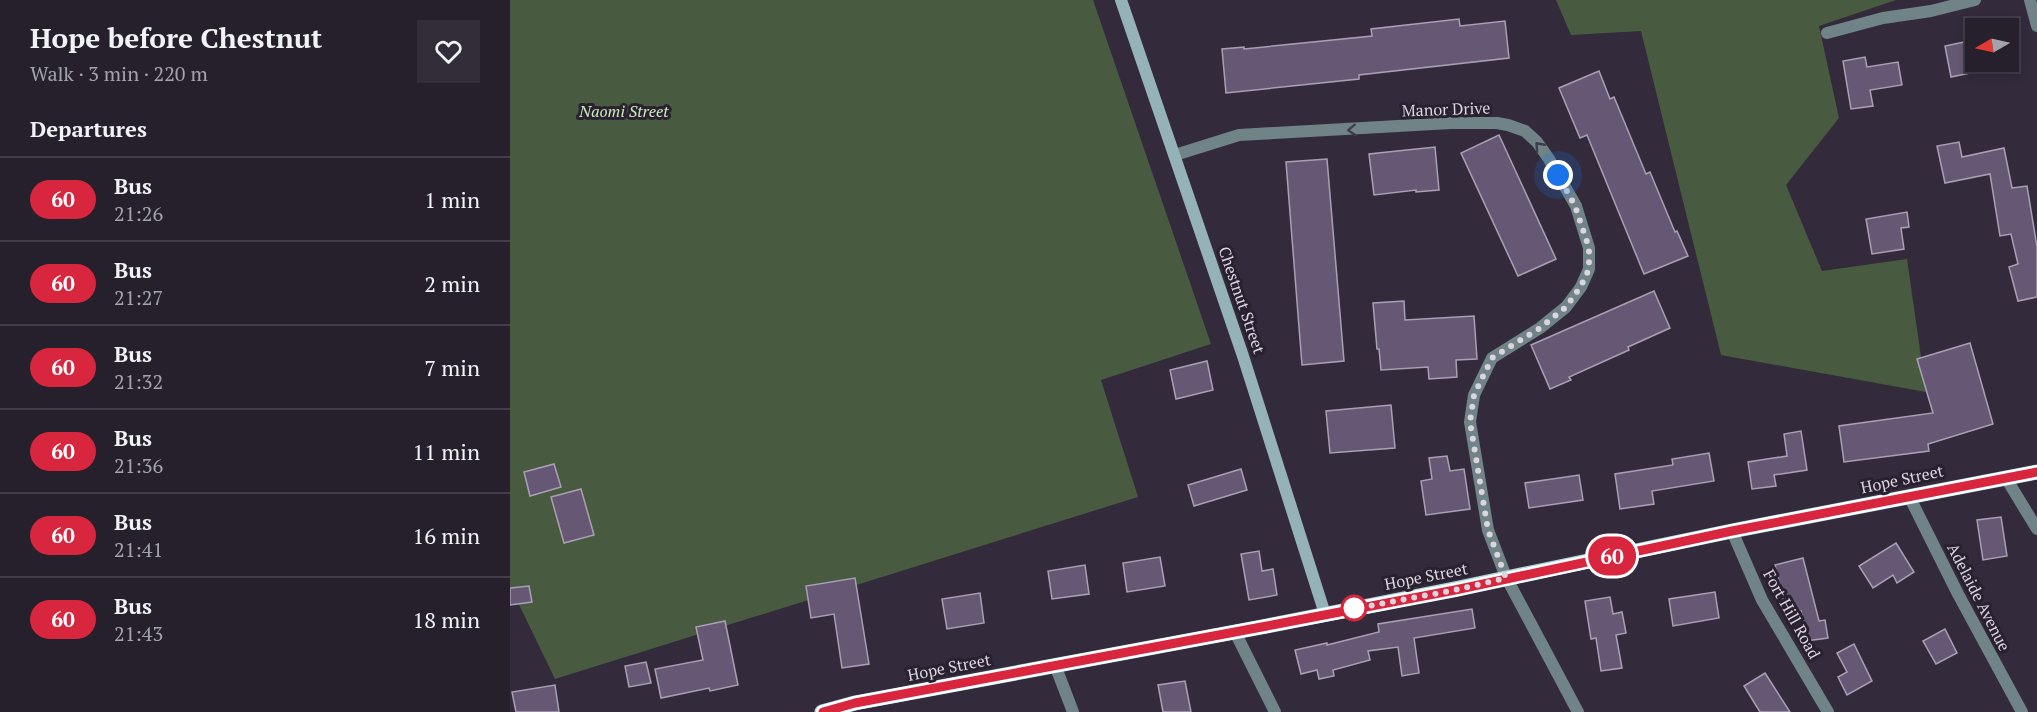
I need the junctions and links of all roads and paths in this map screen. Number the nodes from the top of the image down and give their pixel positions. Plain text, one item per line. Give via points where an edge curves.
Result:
1 (1121, 0) edge
2 (1975, 0) edge
3 (2030, 0) edge
4 (2037, 27) edge
5 (1827, 33) dead end
6 (1175, 155) junction
7 (2037, 472) edge
8 (2006, 478) junction
9 (1909, 496) junction
10 (2037, 529) edge
11 (1732, 531) junction
12 (1506, 578) junction
13 (1325, 614) junction
14 (1235, 632) junction
15 (1055, 665) junction
16 (822, 712) edge
17 (1073, 712) edge
18 (1275, 712) edge
19 (1578, 712) edge
20 (1828, 712) edge
21 (2022, 712) edge

1 - 6 street, Chestnut Street
2 - 5 street
3 - 4 street
12 -> 6 street, Manor Drive via 1488,530 1470,422 1474,395 1492,358 1540,328 1572,301 1589,269 1590,259 1575,206 1537,142 1508,125 1451,123 1239,135
6 - 13 street, Chestnut Street via 1244,356
7 - 8 main road, Hope Street
8 - 9 main road, Hope Street
8 - 10 street
9 - 11 main road, Hope Street
9 - 21 street, Adelaide Avenue
11 - 12 main road, Hope Street
11 - 20 street, Fort Hill Road via 1762,600
12 - 13 main road, Hope Street
12 - 19 street, Manor Drive
13 - 14 main road, Hope Street
14 - 15 main road, Hope Street
14 - 18 street
15 - 16 main road, Hope Street
15 - 17 street

